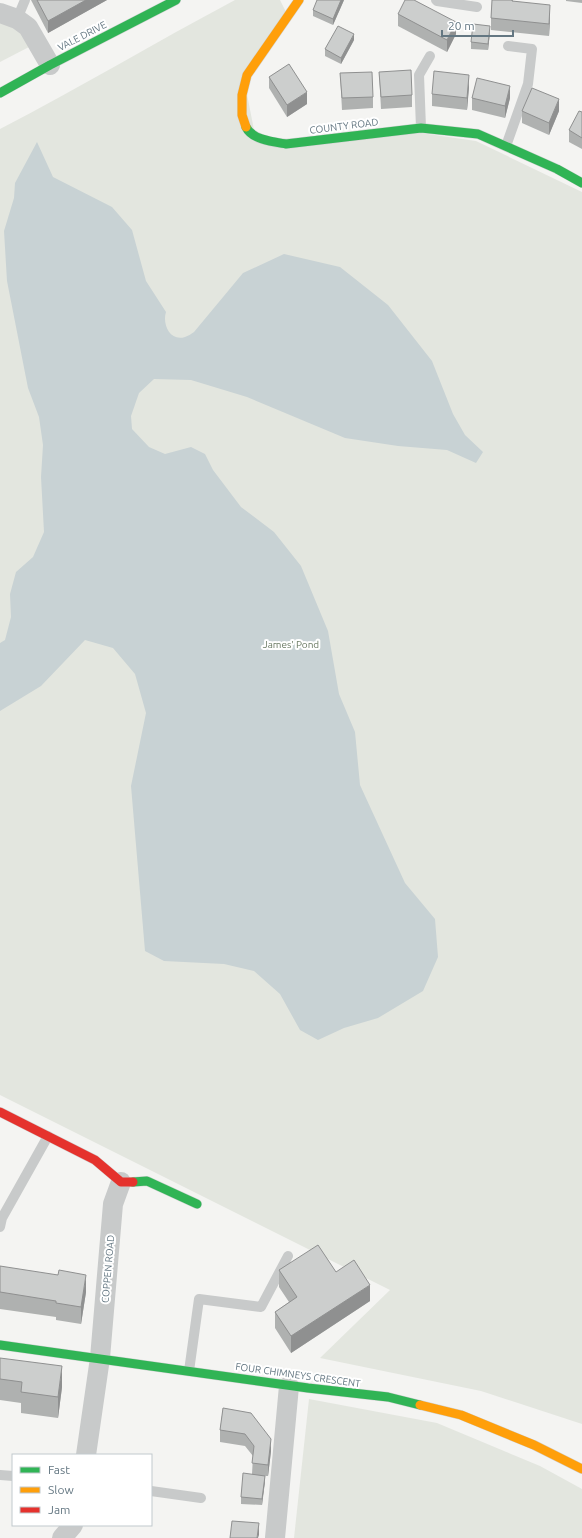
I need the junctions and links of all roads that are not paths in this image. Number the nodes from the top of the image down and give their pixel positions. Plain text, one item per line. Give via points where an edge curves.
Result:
1 (25, 0) edge
2 (176, 0) edge
3 (299, 0) edge
4 (436, 0) edge
5 (477, 7) dead end
6 (8, 16) edge
7 (508, 46) dead end
8 (430, 56) dead end
9 (50, 65) junction
10 (0, 93) edge
11 (421, 128) junction
12 (506, 146) junction
13 (582, 183) edge
14 (0, 1112) edge
15 (48, 1136) junction
16 (121, 1182) junction
17 (197, 1204) dead end
18 (0, 1227) edge
19 (288, 1256) dead end
20 (0, 1345) edge
21 (100, 1358) junction
22 (189, 1371) junction
23 (289, 1386) junction
24 (86, 1454) edge
25 (582, 1469) edge
26 (0, 1475) edge
27 (12, 1476) edge
28 (152, 1491) edge
29 (200, 1498) dead end
30 (72, 1526) edge
31 (62, 1538) edge
32 (275, 1538) edge

1 - 6 lane
2 - 9 street, VALE DRIVE
3 - 11 street, COUNTY ROAD via 247,75 242,95 242,115 247,130 268,141 286,144
4 - 5 lane
6 - 9 street via 28,27
7 - 12 lane via 532,49 528,84
8 - 11 lane via 419,76
9 - 10 street, VALE DRIVE
11 - 12 street, COUNTY ROAD via 478,134
12 - 13 street, COUNTY ROAD
14 - 15 street
15 - 16 street via 95,1160
15 - 18 lane via 2,1218
16 - 17 street via 147,1181
16 - 21 street, COPPEN ROAD via 113,1204
19 - 22 lane via 261,1307 199,1299
20 - 21 street, FOUR CHIMNEYS CRESCENT
21 - 22 street, FOUR CHIMNEYS CRESCENT
21 - 24 street, COPPEN ROAD
22 - 23 street, FOUR CHIMNEYS CRESCENT
23 - 25 street, FOUR CHIMNEYS CRESCENT via 388,1397 461,1415 534,1445
23 - 32 street
26 - 27 lane
28 - 29 lane
30 - 31 street

